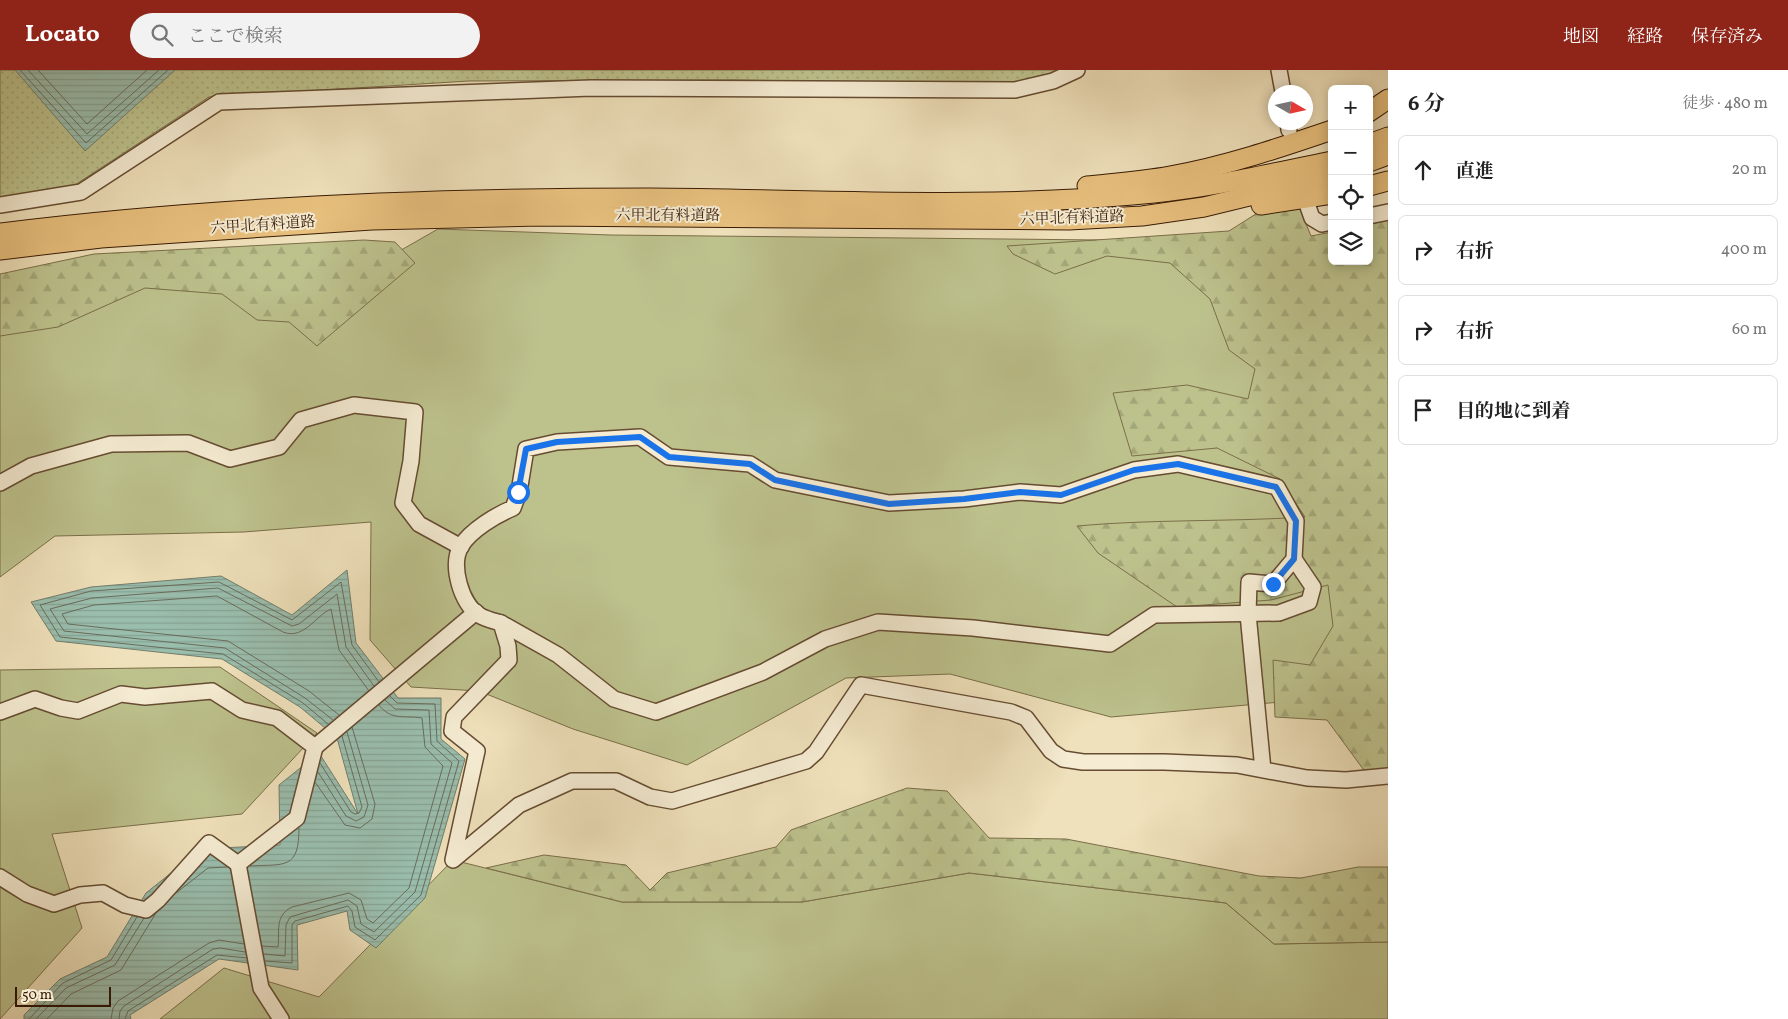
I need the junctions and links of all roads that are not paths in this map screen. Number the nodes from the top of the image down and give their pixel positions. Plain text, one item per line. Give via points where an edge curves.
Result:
1 (1077, 70) edge
2 (1279, 70) edge
3 (1282, 85) edge
4 (1388, 99) edge
5 (1373, 109) edge
6 (1328, 131) edge
7 (1388, 137) edge
8 (1373, 143) edge
9 (1388, 146) edge
10 (1373, 150) edge
11 (1388, 155) edge
12 (1373, 161) edge
13 (1328, 164) edge
14 (1388, 164) edge
15 (1328, 165) edge
16 (1373, 167) edge
17 (1388, 181) edge
18 (1373, 185) edge
19 (1328, 195) edge
20 (937, 201) junction
21 (1306, 201) dead end
22 (0, 204) edge
23 (1204, 207) junction
24 (1388, 212) edge
25 (1373, 215) edge
26 (1328, 223) edge
27 (0, 233) edge
28 (0, 250) edge
29 (0, 483) edge
30 (461, 547) junction
31 (1294, 559) junction
32 (476, 612) junction
33 (1248, 614) junction
34 (501, 623) junction
35 (0, 712) edge
36 (315, 747) junction
37 (1263, 770) junction
38 (1388, 776) edge
39 (238, 864) junction
40 (0, 877) edge
41 (281, 1019) edge

1 - 22 street via 1053,81 1015,90 591,88 219,102 81,192
2 - 3 street
4 - 5 main road
6 - 20 main road via 1262,154 1169,176
7 - 8 main road
9 - 10 main road
11 - 12 main road
13 - 20 main road, 六甲北有料道路 via 1219,185 1152,193 1070,199
14 - 16 main road
15 - 23 main road, 六甲北有料道路
17 - 18 main road
19 - 23 main road via 1249,207
20 - 27 main road, 六甲北有料道路 via 541,198 259,209
21 - 26 street via 1312,218 1322,224
23 - 28 main road, 六甲北有料道路 via 1142,216 1069,220 540,216 372,220 111,238
24 - 25 street
29 - 30 street via 31,466 111,444 188,443 230,460 279,447 302,420 354,405 376,406 416,412 403,503 419,524
30 - 31 street via 492,516 513,508 526,449 557,442 640,437 669,457 750,464 775,480 889,504 1020,492 1061,495 1134,470 1178,464 1276,487 1296,521
30 - 32 street via 456,578 467,602
31 - 33 street via 1273,584 1249,582
31 - 33 street via 1313,587 1309,602 1279,613
32 - 34 street
32 - 36 street
33 - 34 street via 1154,615 1110,644 973,628 878,622 825,639 762,672 656,712 614,699 558,655
33 - 37 street
34 - 37 street via 509,660 454,717 452,731 477,751 453,860 519,804 572,781 616,781 650,798 672,801 806,761 816,752 860,685 1010,712 1026,718 1051,751 1063,759 1237,765
35 - 36 street via 35,698 78,711 121,694 145,697 212,691 242,710 277,718
36 - 39 street via 297,818
37 - 38 street via 1307,778 1346,780
39 - 40 street via 209,843 146,910 125,905 103,893 80,895 54,904 27,894
39 - 41 street via 261,988

